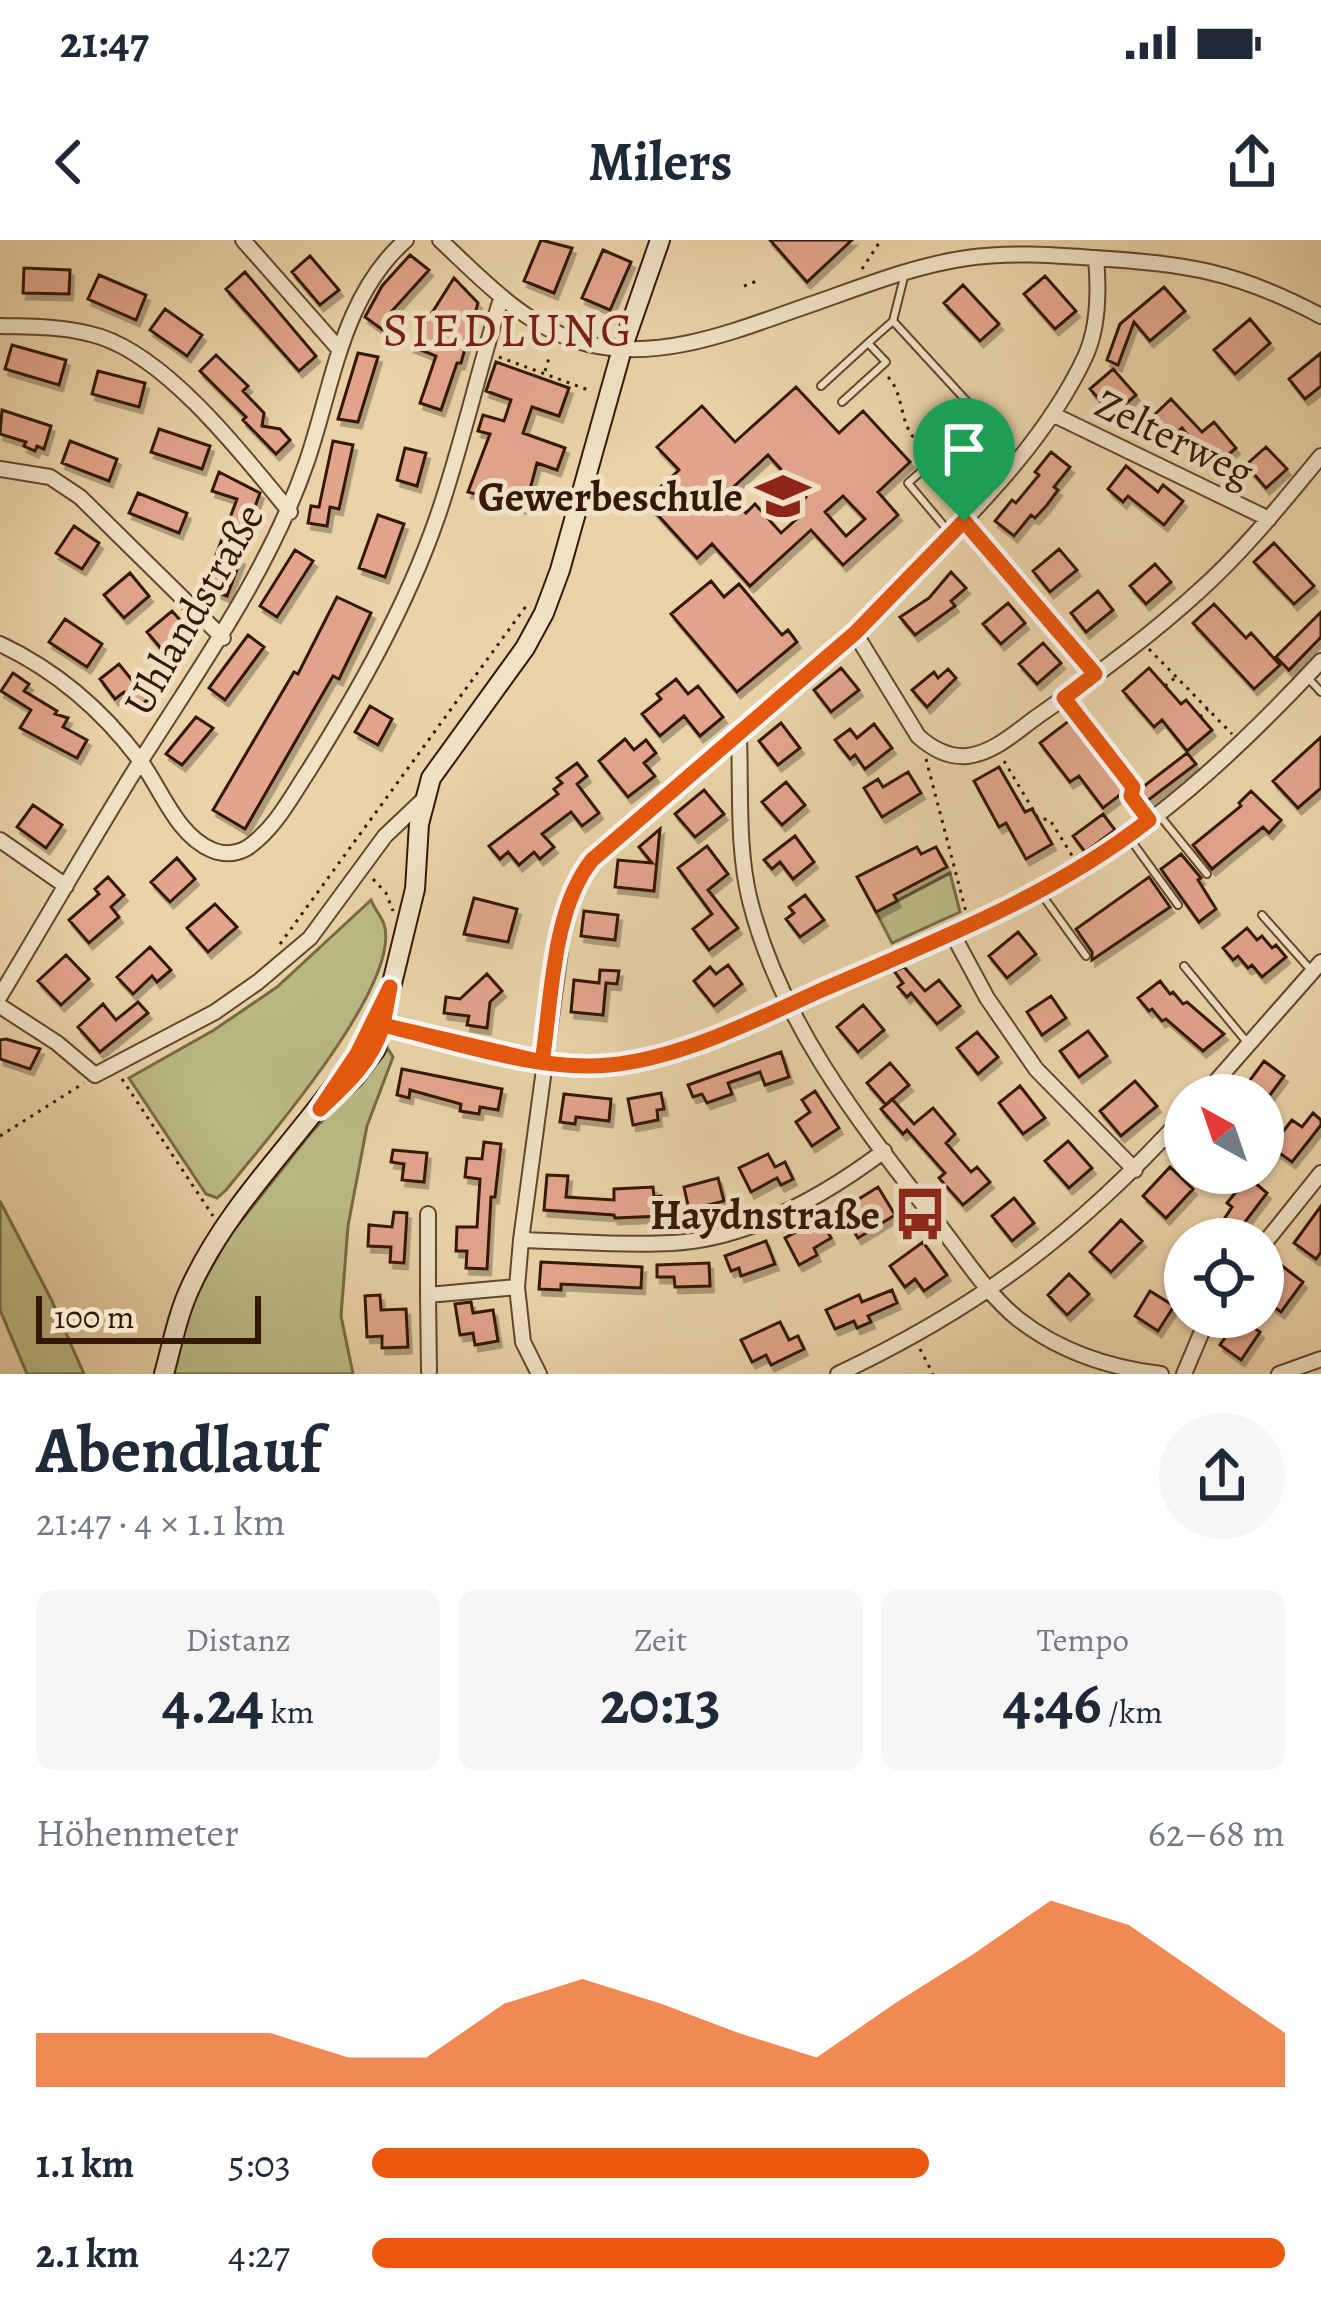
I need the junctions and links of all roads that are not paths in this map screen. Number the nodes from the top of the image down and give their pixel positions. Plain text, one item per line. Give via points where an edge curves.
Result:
1 (243, 240) edge
2 (406, 240) edge
3 (440, 240) edge
4 (660, 240) edge
5 (457, 246) edge
6 (1096, 258) junction
7 (904, 274) junction
8 (501, 299) junction
9 (1321, 316) edge
10 (893, 321) junction
11 (0, 326) edge
12 (868, 343) junction
13 (339, 349) junction
14 (622, 349) junction
15 (821, 386) dead end
16 (842, 402) dead end
17 (1052, 414) junction
18 (995, 432) dead end
19 (919, 444) dead end
20 (1321, 456) edge
21 (0, 469) edge
22 (290, 512) junction
23 (1269, 519) junction
24 (964, 521) junction
25 (951, 535) junction
26 (855, 633) junction
27 (223, 638) junction
28 (0, 644) edge
29 (1321, 661) edge
30 (1095, 674) junction
31 (1306, 677) junction
32 (1321, 692) edge
33 (739, 737) junction
34 (141, 761) junction
35 (425, 798) junction
36 (1153, 816) junction
37 (1128, 836) junction
38 (0, 840) edge
39 (1207, 874) dead end
40 (66, 886) junction
41 (1040, 892) junction
42 (1178, 905) dead end
43 (1262, 915) dead end
44 (952, 933) junction
45 (1086, 956) dead end
46 (1184, 966) dead end
47 (1317, 967) edge
48 (0, 996) edge
49 (0, 1006) edge
50 (787, 1006) junction
51 (379, 1024) junction
52 (1249, 1044) junction
53 (542, 1062) junction
54 (1223, 1074) edge
55 (1164, 1138) edge
56 (884, 1151) junction
57 (1135, 1169) junction
58 (1321, 1172) edge
59 (428, 1214) dead end
60 (1284, 1219) edge
61 (521, 1240) junction
62 (517, 1287) junction
63 (991, 1291) junction
64 (428, 1294) junction
65 (1199, 1338) edge
66 (1321, 1359) edge
67 (429, 1371) edge
68 (164, 1374) edge
69 (539, 1374) edge
70 (838, 1374) edge
71 (1161, 1374) edge
72 (1184, 1374) edge
73 (1279, 1374) edge

1 - 13 street
2 - 13 street, Uhlandstraße via 359,300
3 - 5 street
4 - 14 main road
5 - 8 street
6 - 7 street via 1023,252
6 - 9 street via 1215,272 1267,287
6 - 17 street via 1087,355
7 - 10 lane
7 - 14 street via 699,340
8 - 14 street via 571,338
8 - 34 street via 437,518 404,598 365,679 275,823 245,849 209,850 183,826
10 - 12 lane
10 - 18 lane
11 - 22 street via 62,327 106,339 163,375
12 - 15 lane
12 - 16 lane via 886,362
13 - 22 street, Uhlandstraße
14 - 35 main road via 544,613 445,754
17 - 23 street, Zelterweg
17 - 24 street
19 - 25 lane via 934,461 908,483
20 - 23 street
21 - 27 street via 50,477 80,496
22 - 27 street, Uhlandstraße
23 - 30 street via 1199,592
24 - 25 street
24 - 30 street
25 - 26 street
26 - 30 street via 918,736 955,756 995,746
26 - 33 street
27 - 34 street, Uhlandstraße
28 - 34 street via 48,669
29 - 31 street
31 - 32 lane
31 - 36 street via 1250,737
33 - 50 street via 750,903
33 - 53 street via 576,880
34 - 40 street, Uhlandstraße
35 - 49 street via 385,836 310,938 215,1012 114,1067 95,1075
35 - 51 main road via 415,889
36 - 37 street
36 - 39 lane
37 - 41 street
37 - 42 lane
38 - 40 street
40 - 48 street, Uhlandstraße
41 - 44 street
41 - 45 lane
43 - 47 lane
44 - 50 street
44 - 57 street via 1036,1069
46 - 52 lane
47 - 52 street
50 - 53 street via 672,1051 608,1066
50 - 56 street
51 - 53 street
51 - 68 main road via 222,1233 190,1286
52 - 54 street
53 - 61 street
55 - 57 street
56 - 61 street via 837,1186 726,1234 674,1243
56 - 63 street
57 - 63 street
58 - 60 street
59 - 64 street
61 - 62 street
62 - 64 street
62 - 69 street via 523,1342
63 - 70 street
63 - 71 street via 1017,1318 1081,1355
64 - 67 street
65 - 72 street
66 - 73 street

